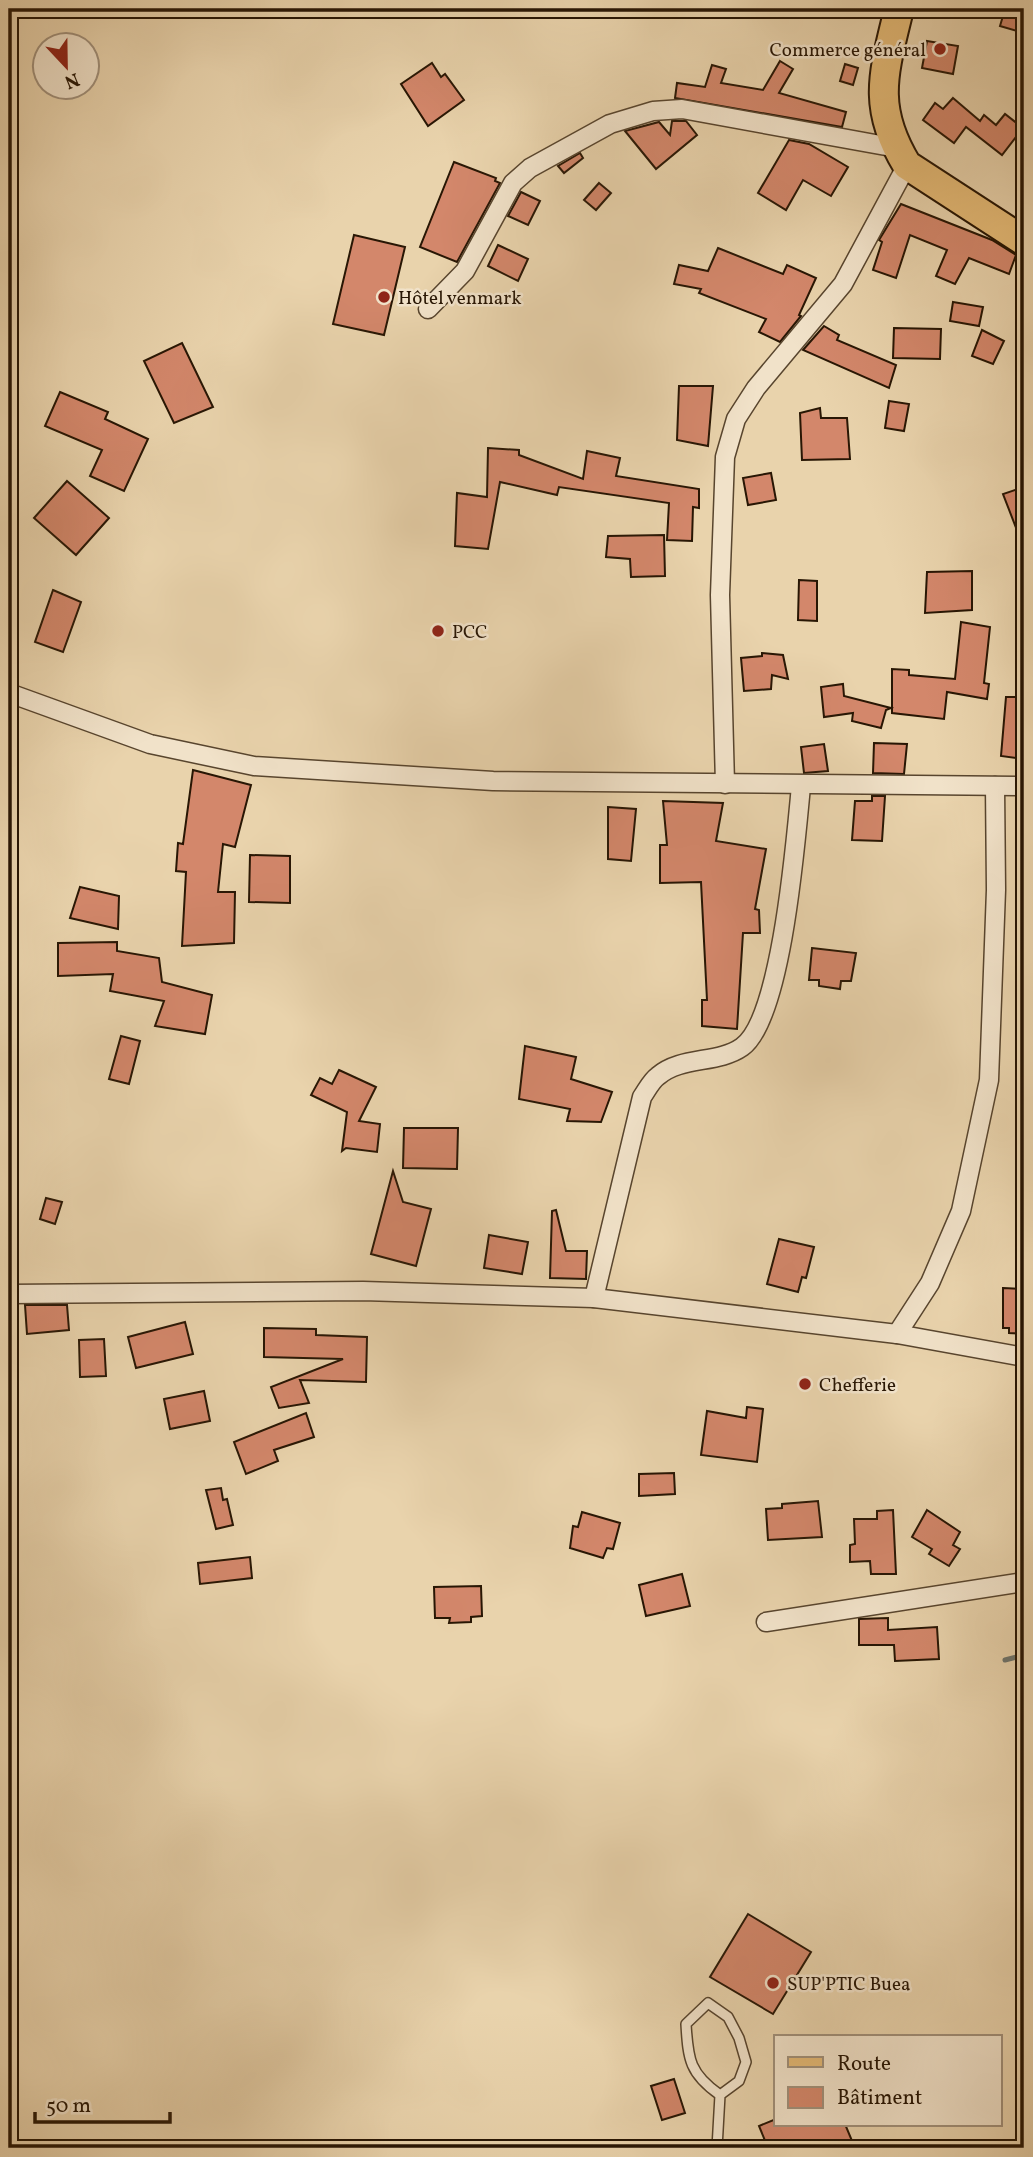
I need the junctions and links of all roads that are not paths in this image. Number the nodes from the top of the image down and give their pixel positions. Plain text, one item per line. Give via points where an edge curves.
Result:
1 (899, 9) edge
2 (902, 156) junction
3 (1024, 241) edge
4 (428, 309) dead end
5 (9, 693) edge
6 (725, 784) junction
7 (801, 786) junction
8 (995, 786) junction
9 (1024, 786) edge
10 (9, 1294) edge
11 (594, 1298) junction
12 (897, 1334) junction
13 (1024, 1357) edge
14 (1024, 1582) edge
15 (766, 1622) dead end
16 (720, 2095) junction
17 (717, 2148) edge

1 - 2 main road via 884,76 884,114
2 - 3 main road
2 - 4 street via 682,110 653,111 610,124 530,168 513,183 465,271
2 - 6 street via 842,284 736,419 725,457 720,595
5 - 6 street via 150,744 254,766 492,781
6 - 7 street
7 - 8 street
7 - 11 street via 789,909 761,1019 752,1040 734,1053 670,1068 657,1076 642,1097
8 - 9 street
8 - 12 street via 989,1080 961,1211 930,1283
10 - 11 street via 363,1292
11 - 12 street
12 - 13 street
14 - 15 street
16 - 16 lane via 739,2081 746,2062 728,2017 708,2003 686,2024 687,2055 699,2080
16 - 17 lane

